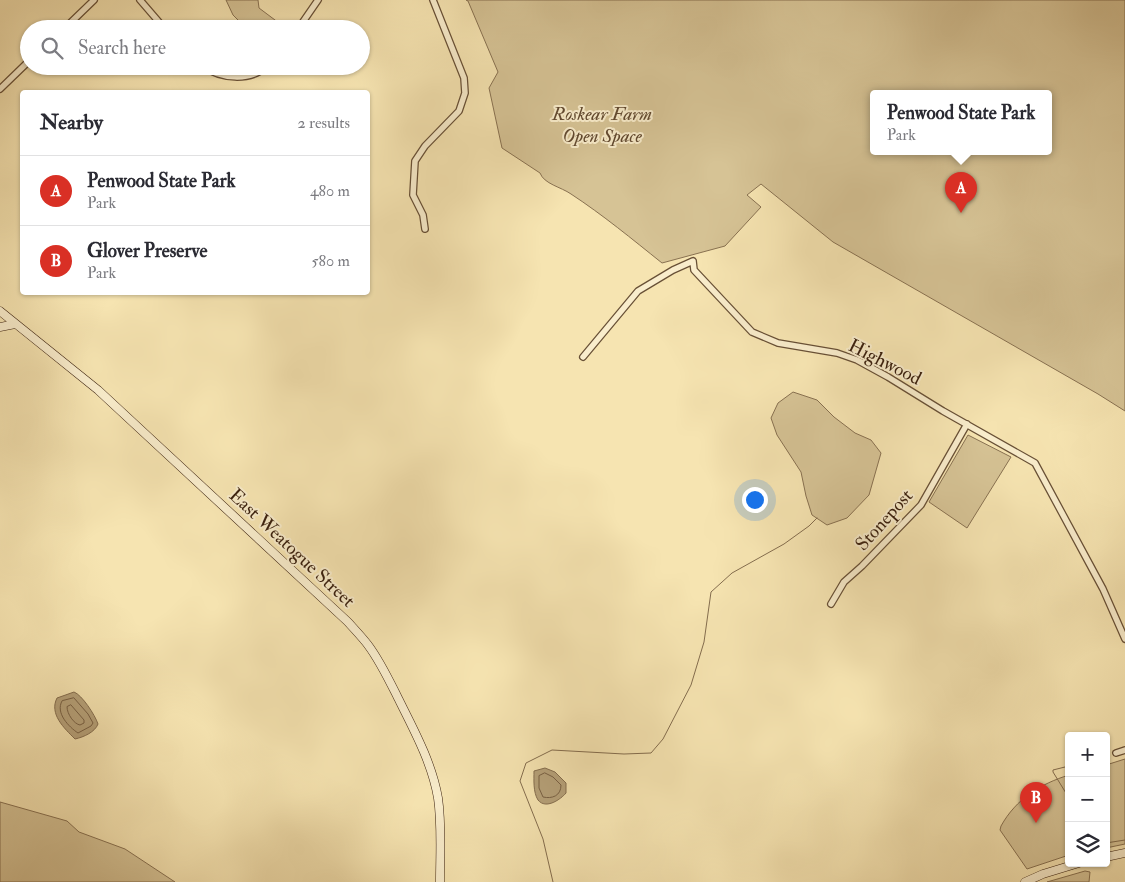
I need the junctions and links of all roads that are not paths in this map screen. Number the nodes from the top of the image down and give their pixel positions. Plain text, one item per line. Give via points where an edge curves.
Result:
1 (94, 0) edge
2 (140, 0) edge
3 (318, 0) edge
4 (432, 0) edge
5 (73, 20) edge
6 (157, 20) edge
7 (304, 20) edge
8 (20, 70) edge
9 (223, 75) edge
10 (246, 75) edge
11 (0, 89) edge
12 (426, 230) dead end
13 (0, 311) edge
14 (15, 324) junction
15 (0, 327) edge
16 (583, 357) dead end
17 (967, 424) junction
18 (831, 604) dead end
19 (1125, 639) edge
20 (1125, 750) edge
21 (1116, 753) dead end
22 (1125, 853) edge
23 (1110, 856) edge
24 (1066, 867) edge
25 (440, 882) edge
26 (1026, 882) edge

1 - 5 street
2 - 6 street
3 - 7 street
4 - 12 street via 464,78 465,93 459,111 425,146 416,161 413,195 423,214
8 - 11 street
9 - 10 street
13 - 14 street, East Weatogue Street
14 - 15 street
14 - 25 street, East Weatogue Street via 98,390 336,610 369,646 412,726 433,780 440,819
16 - 17 street, Highwood via 638,291 693,261 694,270 752,332 778,343 837,353 857,360
17 - 18 street, Stonepost via 921,505 844,582
17 - 19 street, Highwood via 1035,463 1103,589
20 - 21 street
22 - 23 street
24 - 26 street

